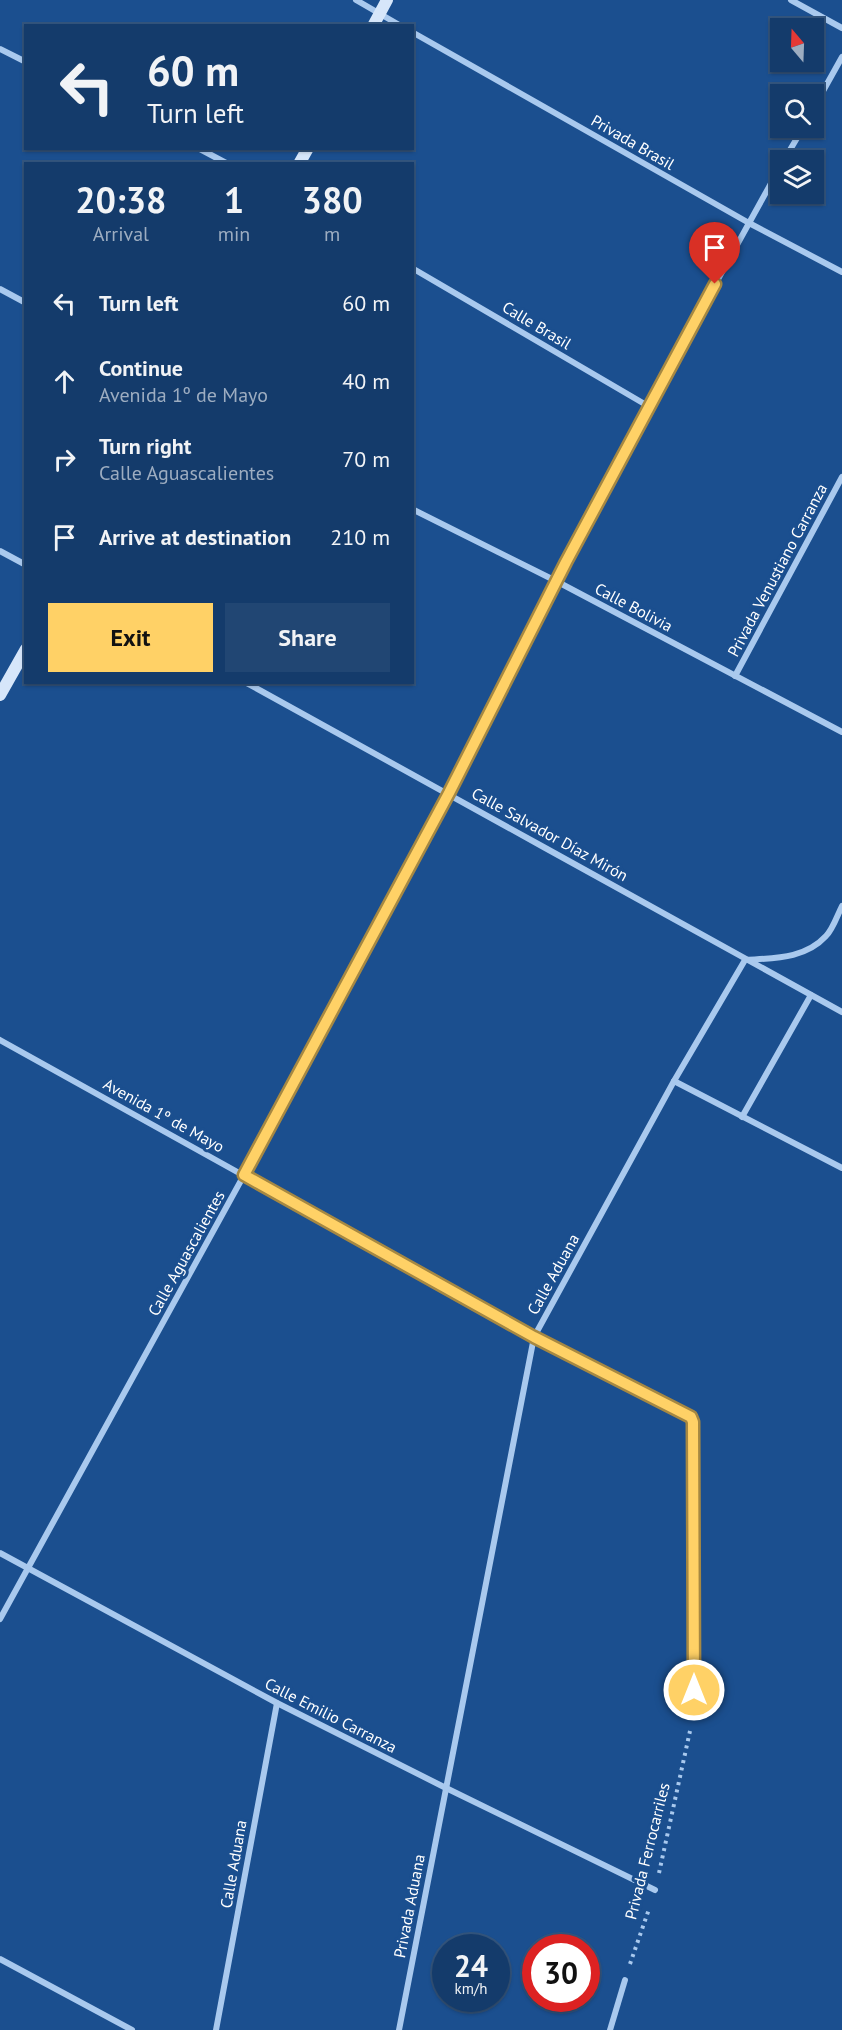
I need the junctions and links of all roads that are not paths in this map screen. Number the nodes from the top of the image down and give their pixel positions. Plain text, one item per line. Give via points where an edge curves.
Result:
1 (356, 0) edge
2 (387, 0) edge
3 (791, 0) edge
4 (380, 14) junction
5 (375, 24) edge
6 (398, 24) edge
7 (842, 28) edge
8 (414, 33) edge
9 (0, 49) edge
10 (842, 57) edge
11 (24, 61) edge
12 (824, 89) edge
13 (202, 150) edge
14 (224, 162) edge
15 (770, 185) edge
16 (749, 223) junction
17 (414, 269) edge
18 (842, 272) edge
19 (0, 289) edge
20 (24, 302) edge
21 (648, 406) junction
22 (842, 477) edge
23 (414, 510) edge
24 (0, 551) edge
25 (24, 564) edge
26 (556, 581) junction
27 (24, 653) edge
28 (735, 676) junction
29 (249, 684) edge
30 (0, 695) edge
31 (842, 732) edge
32 (449, 793) junction
33 (842, 906) edge
34 (745, 960) junction
35 (811, 995) junction
36 (842, 1012) edge
37 (0, 1040) edge
38 (674, 1081) junction
39 (742, 1117) junction
40 (842, 1168) edge
41 (244, 1175) junction
42 (534, 1337) junction
43 (0, 1553) edge
44 (28, 1568) junction
45 (0, 1619) edge
46 (276, 1702) junction
47 (694, 1712) road end
48 (446, 1788) junction
49 (655, 1890) road end
50 (0, 1959) edge
51 (624, 1980) road end
52 (132, 2030) edge
53 (216, 2030) edge
54 (399, 2030) edge
55 (610, 2030) edge

1 - 4 street
2 - 4 main road
3 - 7 street
4 - 5 main road
4 - 6 street
8 - 16 street, Privada Brasil
9 - 11 street
10 - 12 street
13 - 14 street
15 - 16 street, Calle Aguascalientes
16 - 18 street, Privada Brasil
16 - 21 street, Calle Aguascalientes
17 - 21 street, Calle Brasil
19 - 20 street
21 - 26 street, Calle Aguascalientes
22 - 28 street, Privada Venustiano Carranza
23 - 26 street, Calle Bolivia
24 - 25 street
26 - 28 street, Calle Bolivia
26 - 32 street, Calle Aguascalientes
27 - 30 main road
28 - 31 street, Calle Bolivia
29 - 32 street, Calle Salvador Díaz Mirón
32 - 34 street, Calle Salvador Díaz Mirón
32 - 41 street, Calle Aguascalientes
33 - 34 street via 828,935 816,945 798,954
34 - 35 street, Calle Salvador Díaz Mirón
34 - 38 street, Calle Aduana
35 - 36 street, Calle Salvador Díaz Mirón
35 - 39 street
37 - 41 street, Avenida 1º de Mayo
38 - 39 street
38 - 42 street, Calle Aduana
39 - 40 street
41 - 42 street, Avenida 1º de Mayo
41 - 44 street, Calle Aguascalientes
42 - 47 street, Avenida 1º de Mayo via 691,1417
42 - 48 street, Calle Aduana
43 - 44 street, Calle Emilio Carranza
44 - 45 street, Calle Aguascalientes
44 - 46 street, Calle Emilio Carranza
46 - 48 street, Calle Emilio Carranza
46 - 53 street, Calle Aduana
48 - 49 street, Calle Emilio Carranza
48 - 54 street, Privada Aduana
50 - 52 street
51 - 55 street

